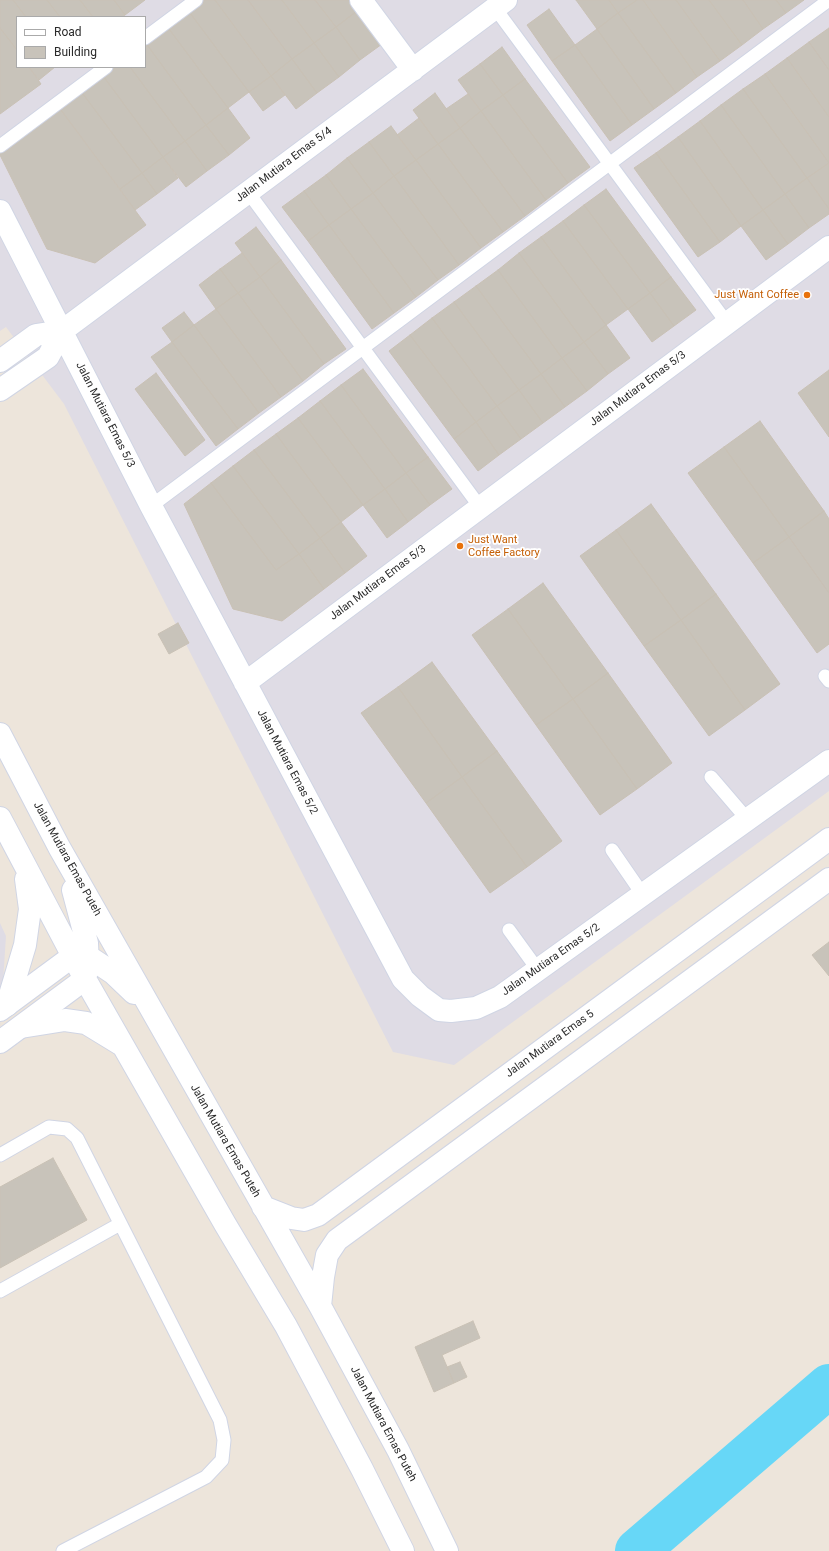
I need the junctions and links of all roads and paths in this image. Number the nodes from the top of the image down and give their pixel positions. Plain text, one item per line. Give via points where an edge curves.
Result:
1 (196, 0) edge
2 (361, 0) edge
3 (829, 0) edge
4 (500, 4) edge
5 (146, 37) edge
6 (105, 68) edge
7 (413, 70) junction
8 (0, 146) edge
9 (610, 164) junction
10 (248, 192) junction
11 (0, 211) edge
12 (829, 247) edge
13 (727, 323) junction
14 (62, 331) junction
15 (363, 348) junction
16 (0, 361) edge
17 (0, 390) edge
18 (151, 506) junction
19 (480, 507) junction
20 (245, 682) junction
21 (0, 734) edge
22 (829, 761) edge
23 (711, 778) dead end
24 (0, 818) edge
25 (747, 819) junction
26 (829, 839) edge
27 (59, 847) junction
28 (612, 850) dead end
29 (25, 868) junction
30 (824, 887) edge
31 (643, 894) junction
32 (509, 930) dead end
33 (82, 965) junction
34 (538, 970) junction
35 (147, 1004) junction
36 (2, 1007) edge
37 (21, 1027) junction
38 (0, 1042) edge
39 (123, 1046) junction
40 (0, 1155) edge
41 (263, 1207) junction
42 (120, 1224) junction
43 (0, 1291) edge
44 (320, 1306) junction
45 (63, 1551) edge
46 (403, 1551) edge
47 (447, 1551) edge

1 - 5 lane
2 - 7 street
3 - 9 lane
4 - 7 street, Jalan Mutiara Emas 5/4
4 - 9 lane
6 - 8 lane
7 - 10 street, Jalan Mutiara Emas 5/4
9 - 13 lane
9 - 15 lane
10 - 14 street, Jalan Mutiara Emas 5/4
10 - 15 lane
11 - 14 street, Jalan Mutiara Emas 5/3
12 - 13 street, Jalan Mutiara Emas 5/3
13 - 19 street, Jalan Mutiara Emas 5/3
14 - 16 street, Jalan Mutiara Emas 5/4 via 36,335
14 - 17 street, Jalan Mutiara Emas 5/4 via 48,357
14 - 18 street, Jalan Mutiara Emas 5/3
15 - 18 lane
15 - 19 lane
18 - 20 street, Jalan Mutiara Emas 5/3
19 - 20 street, Jalan Mutiara Emas 5/3
20 - 34 street, Jalan Mutiara Emas 5/2 via 403,979 420,996 438,1010 451,1012 476,1008 500,997
21 - 27 street, Jalan Mutiara Emas Puteh
22 - 25 street, Jalan Mutiara Emas 5/2
23 - 25 lane
24 - 29 street
25 - 31 street, Jalan Mutiara Emas 5/2
26 - 41 street, Jalan Mutiara Emas 5 via 318,1215 304,1220 291,1218
27 - 33 street via 87,943
27 - 35 street, Jalan Mutiara Emas Puteh
28 - 31 lane
29 - 33 street
29 - 36 street via 30,909 25,945
30 - 44 street via 337,1240 327,1255
31 - 34 street, Jalan Mutiara Emas 5/2
32 - 34 lane
33 - 35 street via 92,959 113,973
33 - 36 street
33 - 37 street
33 - 39 street
35 - 41 street, Jalan Mutiara Emas Puteh
37 - 38 street
37 - 39 street via 65,1020 86,1024
39 - 46 street via 286,1326
40 - 42 lane via 50,1127 67,1129 77,1138
41 - 44 street, Jalan Mutiara Emas Puteh
42 - 43 lane
42 - 45 lane via 220,1420 224,1440 222,1460 206,1477
44 - 47 street, Jalan Mutiara Emas Puteh via 398,1450

